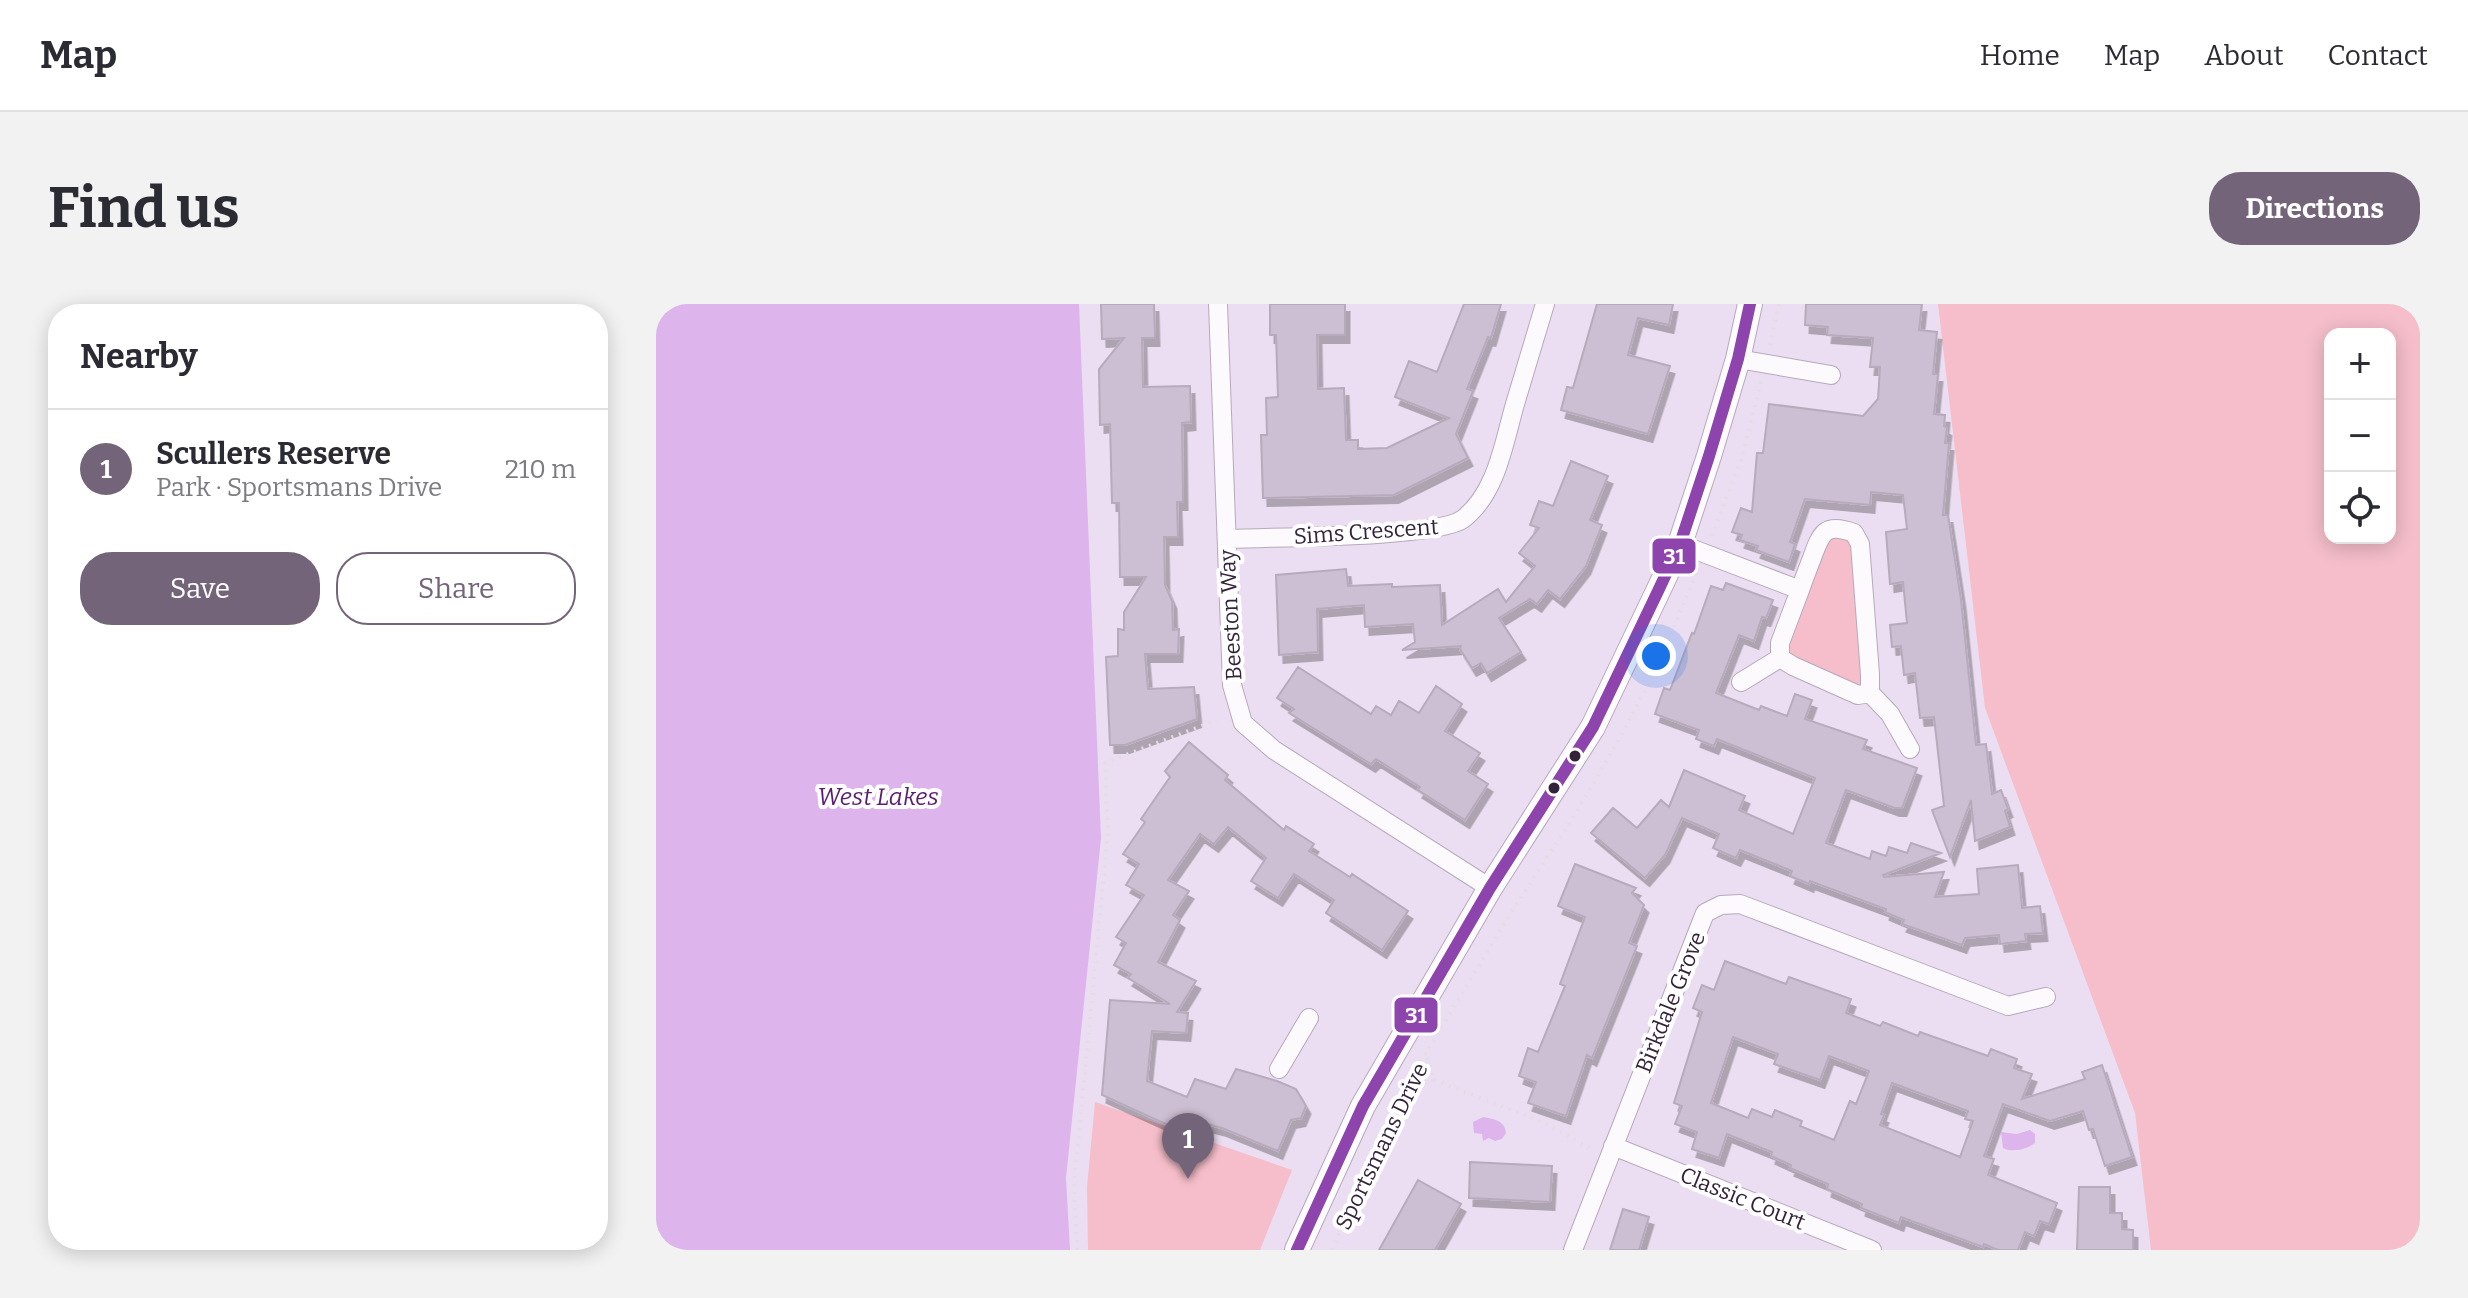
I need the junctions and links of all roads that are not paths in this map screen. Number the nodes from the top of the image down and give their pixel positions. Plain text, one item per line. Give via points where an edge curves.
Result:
1 (1218, 304) edge
2 (1545, 304) edge
3 (1750, 304) edge
4 (1738, 359) junction
5 (1831, 375) dead end
6 (1227, 539) junction
7 (1680, 544) junction
8 (1800, 590) junction
9 (1780, 658) junction
10 (1741, 682) dead end
11 (1870, 693) junction
12 (1910, 749) dead end
13 (1490, 888) junction
14 (2046, 997) dead end
15 (1309, 1018) dead end
16 (1279, 1069) dead end
17 (1613, 1146) junction
18 (1297, 1250) edge
19 (1573, 1250) edge
20 (1872, 1250) edge

1 - 6 street, Beeston Way
2 - 6 street, Sims Crescent via 1497,470 1462,520 1408,532
3 - 4 street, Sportsmans Drive
4 - 5 street
4 - 7 street, Sportsmans Drive
6 - 13 street, Beeston Way via 1232,685 1243,723 1274,750
7 - 8 street
7 - 13 street, Sportsmans Drive via 1593,727
8 - 9 street via 1780,643
8 - 11 street via 1821,535 1831,529 1854,533 1860,544
9 - 10 street
9 - 11 street via 1858,695
11 - 12 street via 1890,714
13 - 18 street, Sportsmans Drive via 1363,1106
14 - 17 street, Birkdale Grove via 2008,1006 1740,904 1721,905 1705,913
15 - 16 street
17 - 19 street, Birkdale Grove
17 - 20 street, Classic Court

